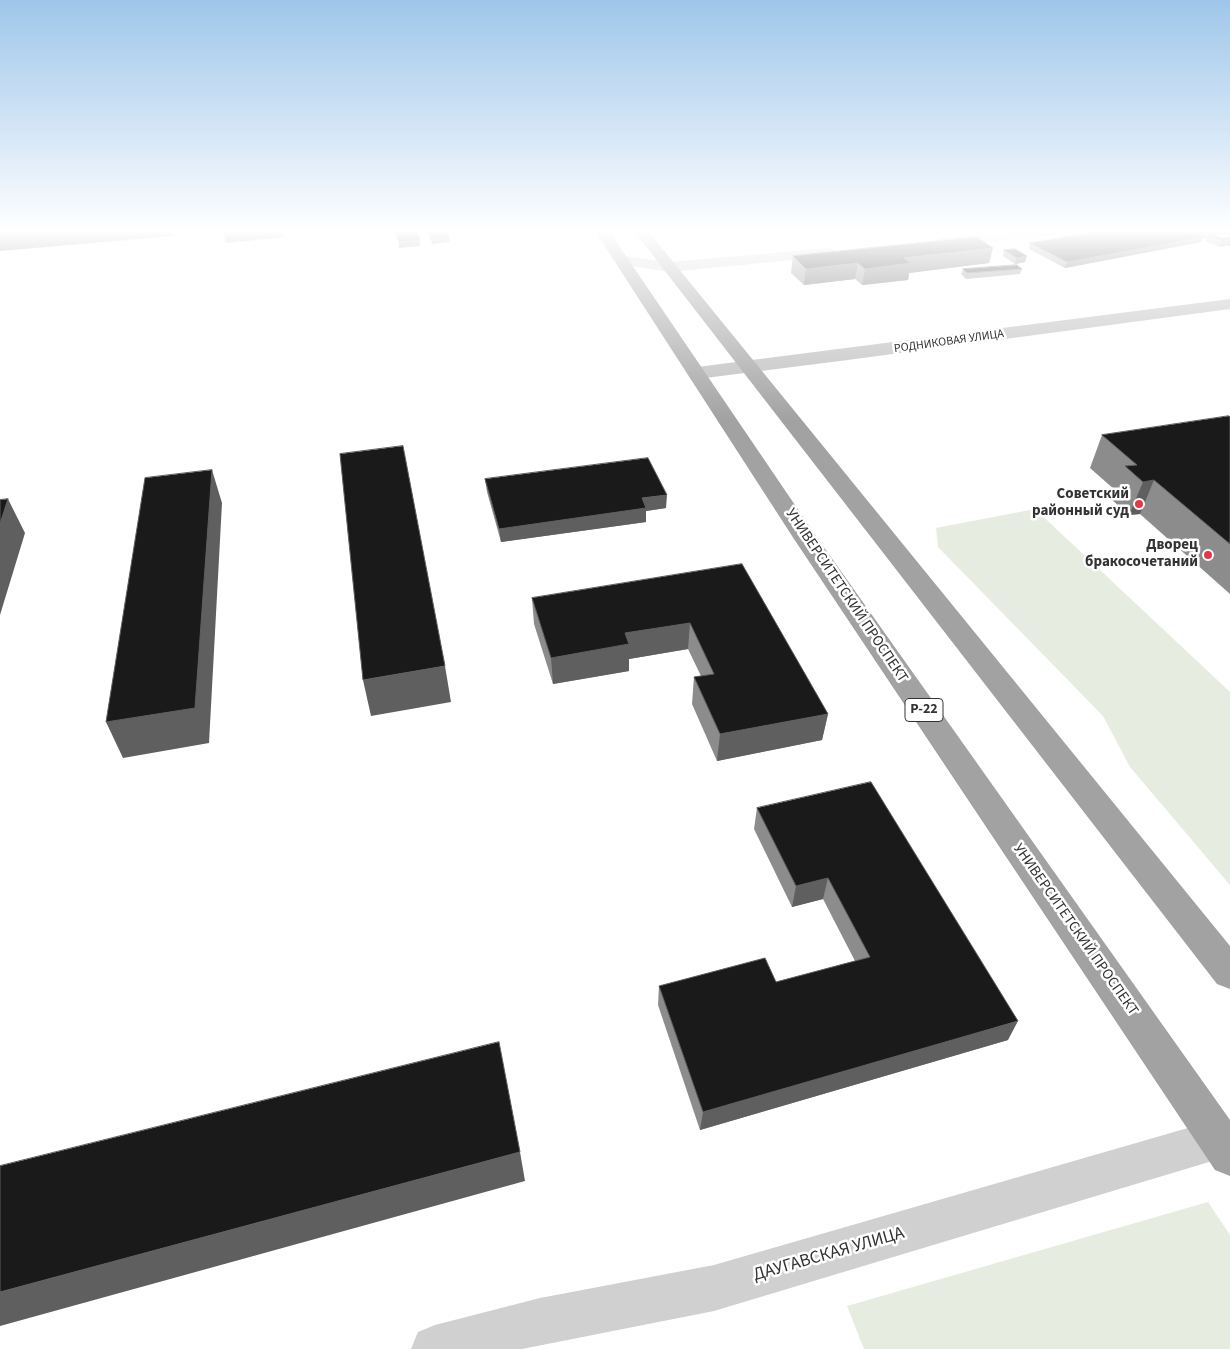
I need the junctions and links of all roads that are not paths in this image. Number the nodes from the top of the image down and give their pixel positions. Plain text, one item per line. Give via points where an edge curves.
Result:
1 (645, 294) edge
2 (691, 294) edge
3 (1230, 304) edge
4 (747, 367) junction
5 (697, 373) junction
6 (1230, 973) edge
7 (1224, 1147) edge
8 (435, 1349) edge

1 - 5 highway, УНИВЕРСИТЕТСКИЙ ПРОСПЕКТ / Р-22
2 - 4 highway
3 - 4 main road, РОДНИКОВАЯ УЛИЦА
4 - 5 main road, РОДНИКОВАЯ УЛИЦА
4 - 6 highway
5 - 7 highway, УНИВЕРСИТЕТСКИЙ ПРОСПЕКТ / Р-22 via 806,539
7 - 8 street, ДАУГАВСКАЯ УЛИЦА via 714,1288 540,1321

